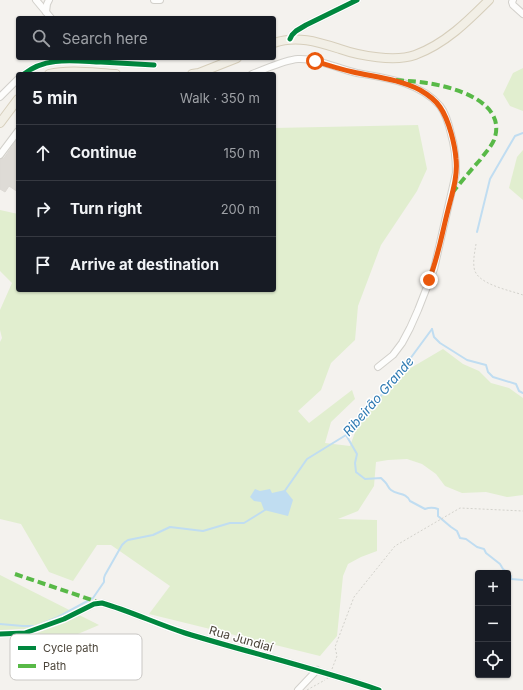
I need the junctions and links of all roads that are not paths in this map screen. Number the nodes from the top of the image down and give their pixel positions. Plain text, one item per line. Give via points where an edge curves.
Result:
1 (36, 0) edge
2 (49, 0) edge
3 (154, 0) edge
4 (160, 0) edge
5 (357, 0) edge
6 (489, 0) edge
7 (513, 0) edge
8 (46, 12) junction
9 (523, 14) edge
10 (49, 16) edge
11 (290, 39) junction
12 (276, 42) edge
13 (59, 60) edge
14 (59, 60) edge
15 (87, 60) edge
16 (232, 60) edge
17 (154, 65) dead end
18 (26, 72) edge
19 (95, 72) edge
20 (202, 72) edge
21 (258, 72) edge
22 (16, 81) edge
23 (0, 97) edge
24 (16, 103) edge
25 (0, 123) edge
26 (16, 134) edge
27 (0, 155) edge
28 (378, 368) dead end
29 (0, 634) edge
30 (317, 670) junction
31 (298, 690) edge
32 (379, 690) edge

1 - 8 street
2 - 8 street
3 - 4 street
5 - 11 street via 306,25 296,31
6 - 11 main road via 467,23 440,42 414,55 395,58 371,56 310,40
7 - 9 street via 514,5
8 - 10 street
11 - 12 main road
13 - 15 street
14 - 18 street
15 - 17 street
15 - 19 street
16 - 20 main road
21 - 28 street via 297,59 396,80 420,90 431,98 440,107 448,123 456,159 456,173 434,269 402,343
22 - 23 street
24 - 25 main road
26 - 27 street
29 - 30 street, Rua Jundiaí via 25,633 99,603 184,632
30 - 31 street
30 - 32 street, Rua Jundiaí

